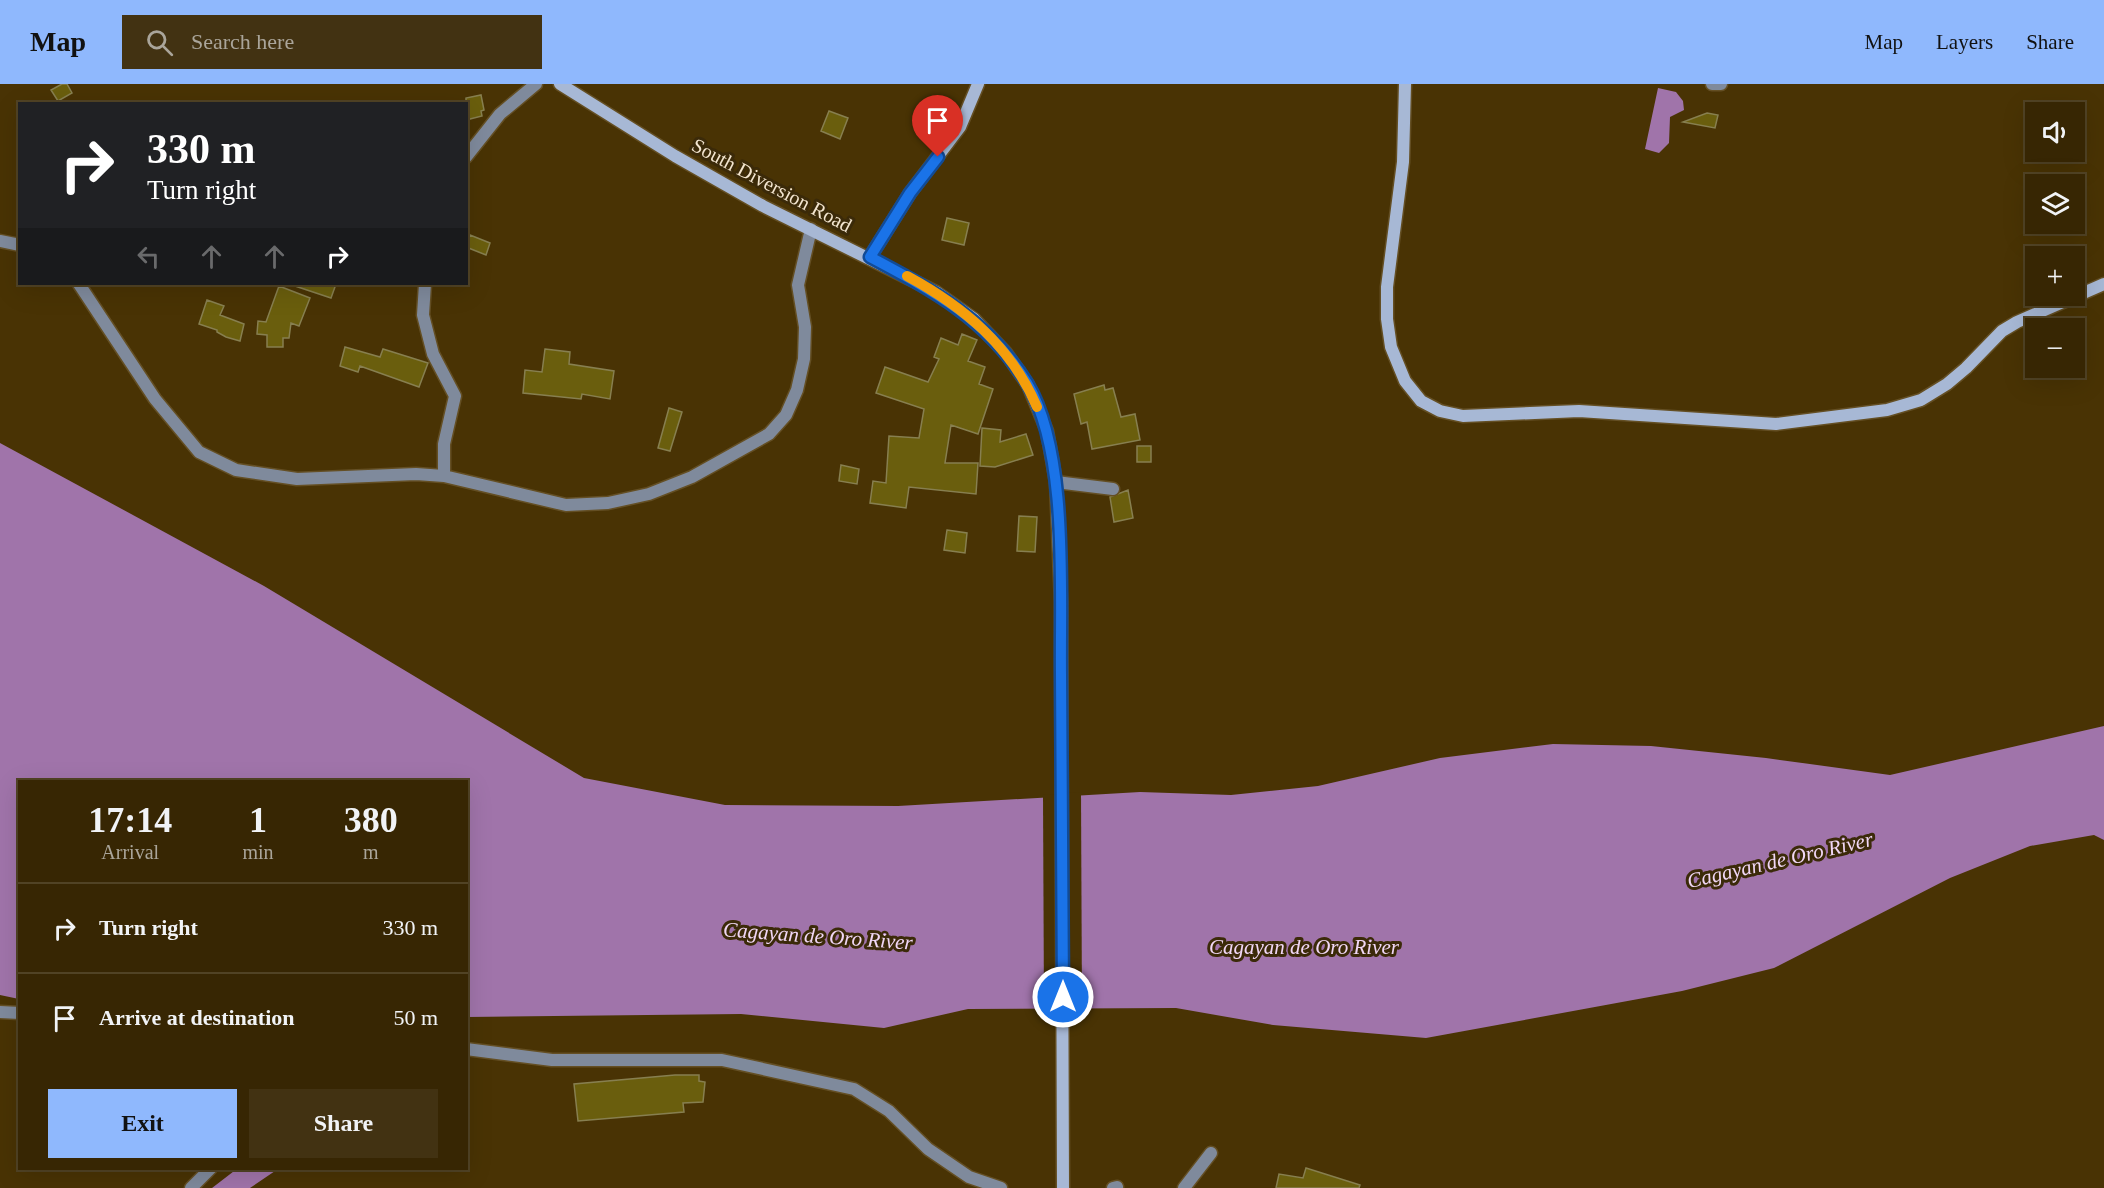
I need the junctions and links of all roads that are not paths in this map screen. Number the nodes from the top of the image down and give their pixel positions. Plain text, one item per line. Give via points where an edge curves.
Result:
1 (536, 84) edge
2 (560, 84) edge
3 (978, 84) edge
4 (1405, 84) edge
5 (1712, 84) edge
6 (1721, 84) edge
7 (468, 154) edge
8 (811, 229) junction
9 (0, 241) edge
10 (18, 245) edge
11 (870, 257) junction
12 (2104, 284) edge
13 (80, 285) edge
14 (425, 285) edge
15 (444, 476) junction
16 (1056, 482) junction
17 (1113, 489) dead end
18 (0, 1012) edge
19 (18, 1013) edge
20 (468, 1049) edge
21 (1211, 1153) dead end
22 (210, 1170) edge
23 (191, 1188) edge
24 (1001, 1188) edge
25 (1063, 1188) edge
26 (1184, 1188) edge

1 - 7 street via 500,114
2 - 8 main road, South Diversion Road via 675,156
3 - 11 main road via 960,127 910,193
4 - 12 main road via 1403,162 1387,287 1387,319 1391,347 1406,381 1421,401 1440,411 1463,416 1579,411 1776,424 1887,410 1921,400 1947,384 2002,331 2017,322
5 - 6 street
8 - 11 main road, South Diversion Road
8 - 15 street via 798,285 805,327 804,359 786,415 769,434 692,477 649,494 608,503 566,505
9 - 10 street
11 - 16 main road, South Diversion Road via 936,292 974,319 1006,353 1028,385 1047,431
13 - 15 street via 155,399 199,452 236,471 297,479
14 - 15 street via 423,315 434,354 455,396 444,444
16 - 17 street
16 - 25 main road, South Diversion Road via 1061,602
18 - 19 street
20 - 24 street via 552,1060 722,1060 854,1089 889,1111 928,1149 969,1177
21 - 26 street
22 - 23 street

